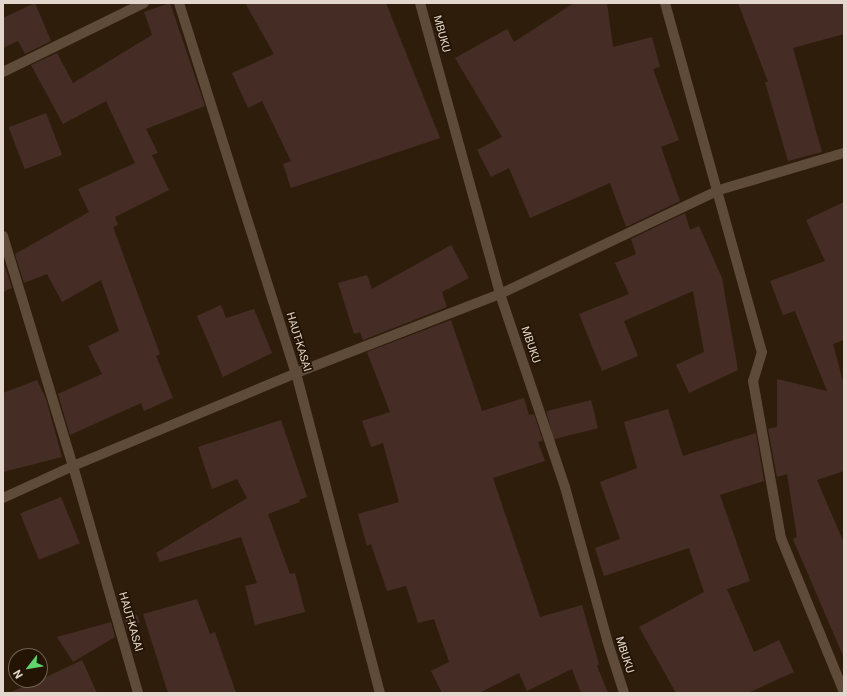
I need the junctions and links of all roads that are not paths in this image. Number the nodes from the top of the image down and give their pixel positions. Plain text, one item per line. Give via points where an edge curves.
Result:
1 (144, 3) edge
2 (179, 3) edge
3 (420, 3) edge
4 (665, 3) edge
5 (3, 72) edge
6 (844, 152) edge
7 (719, 190) junction
8 (3, 236) edge
9 (500, 294) junction
10 (296, 373) junction
11 (73, 466) junction
12 (3, 498) edge
13 (844, 692) edge
14 (138, 693) edge
15 (380, 693) edge
16 (624, 693) edge

1 - 5 street
2 - 10 street, HAUT-KASAI
3 - 9 street, MBUKU
4 - 7 street
6 - 7 street
7 - 9 street
7 - 13 street via 762,352 753,381 781,538
8 - 11 street, HAUT-KASAI
9 - 10 street
9 - 16 street, MBUKU via 565,487
10 - 11 street
10 - 15 street, HAUT-KASAI
11 - 12 street
11 - 14 street, HAUT-KASAI

